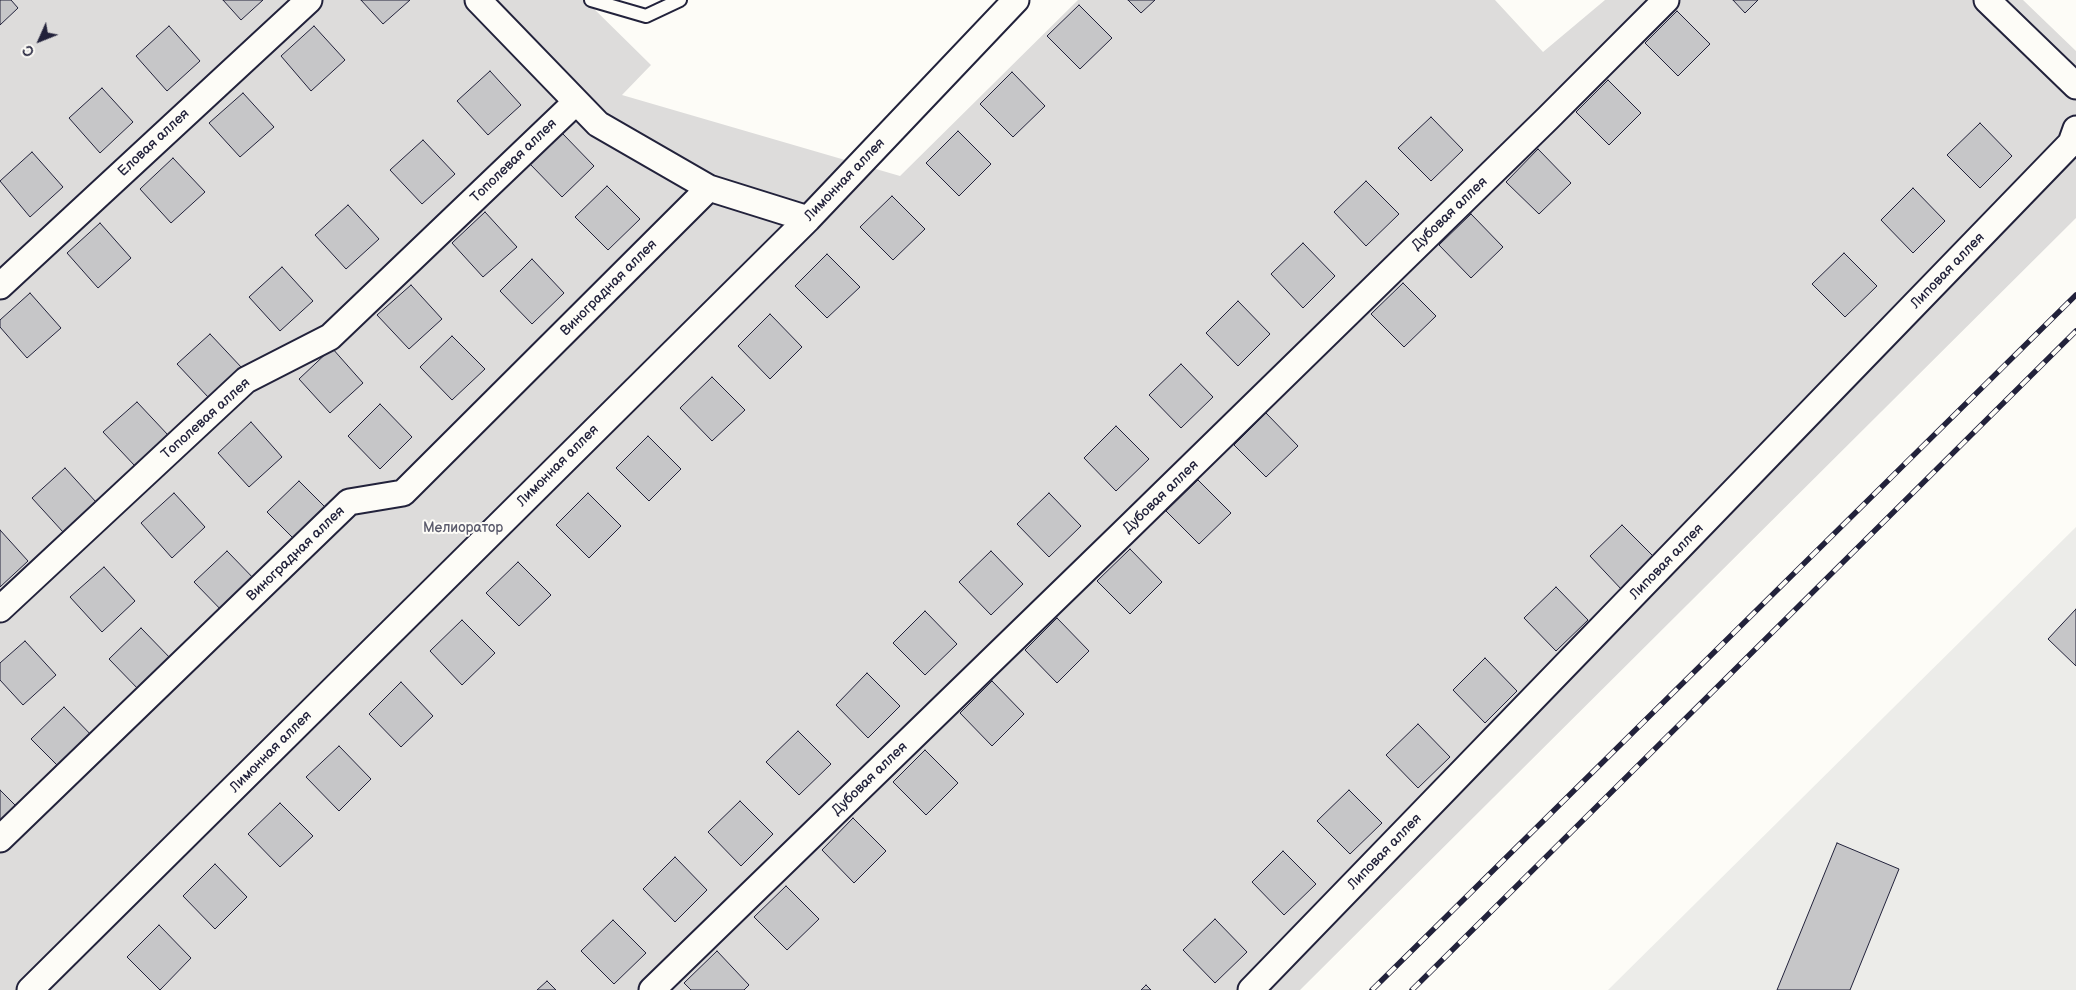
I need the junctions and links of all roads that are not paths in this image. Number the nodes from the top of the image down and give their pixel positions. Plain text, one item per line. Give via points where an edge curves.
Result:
1 (309, 0) edge
2 (478, 0) edge
3 (591, 0) edge
4 (680, 0) edge
5 (1016, 0) edge
6 (1666, 0) edge
7 (1987, 0) edge
8 (2076, 86) edge
9 (576, 102) junction
10 (2076, 129) edge
11 (709, 188) junction
12 (808, 219) junction
13 (0, 286) edge
14 (0, 609) edge
15 (0, 839) edge
16 (30, 990) edge
17 (652, 990) edge
18 (1251, 990) edge

1 - 13 street, Еловая аллея
2 - 9 street
3 - 4 lane via 646,16
5 - 12 street, Лимонная аллея
6 - 17 street, Дубовая аллея via 1180,478
7 - 8 street
9 - 11 street via 598,124
9 - 14 street, Тополевая аллея via 330,336 246,380
10 - 18 street, Липовая аллея via 2072,143
11 - 12 street
11 - 15 street, Виноградная аллея via 403,493 349,502
12 - 16 street, Лимонная аллея

